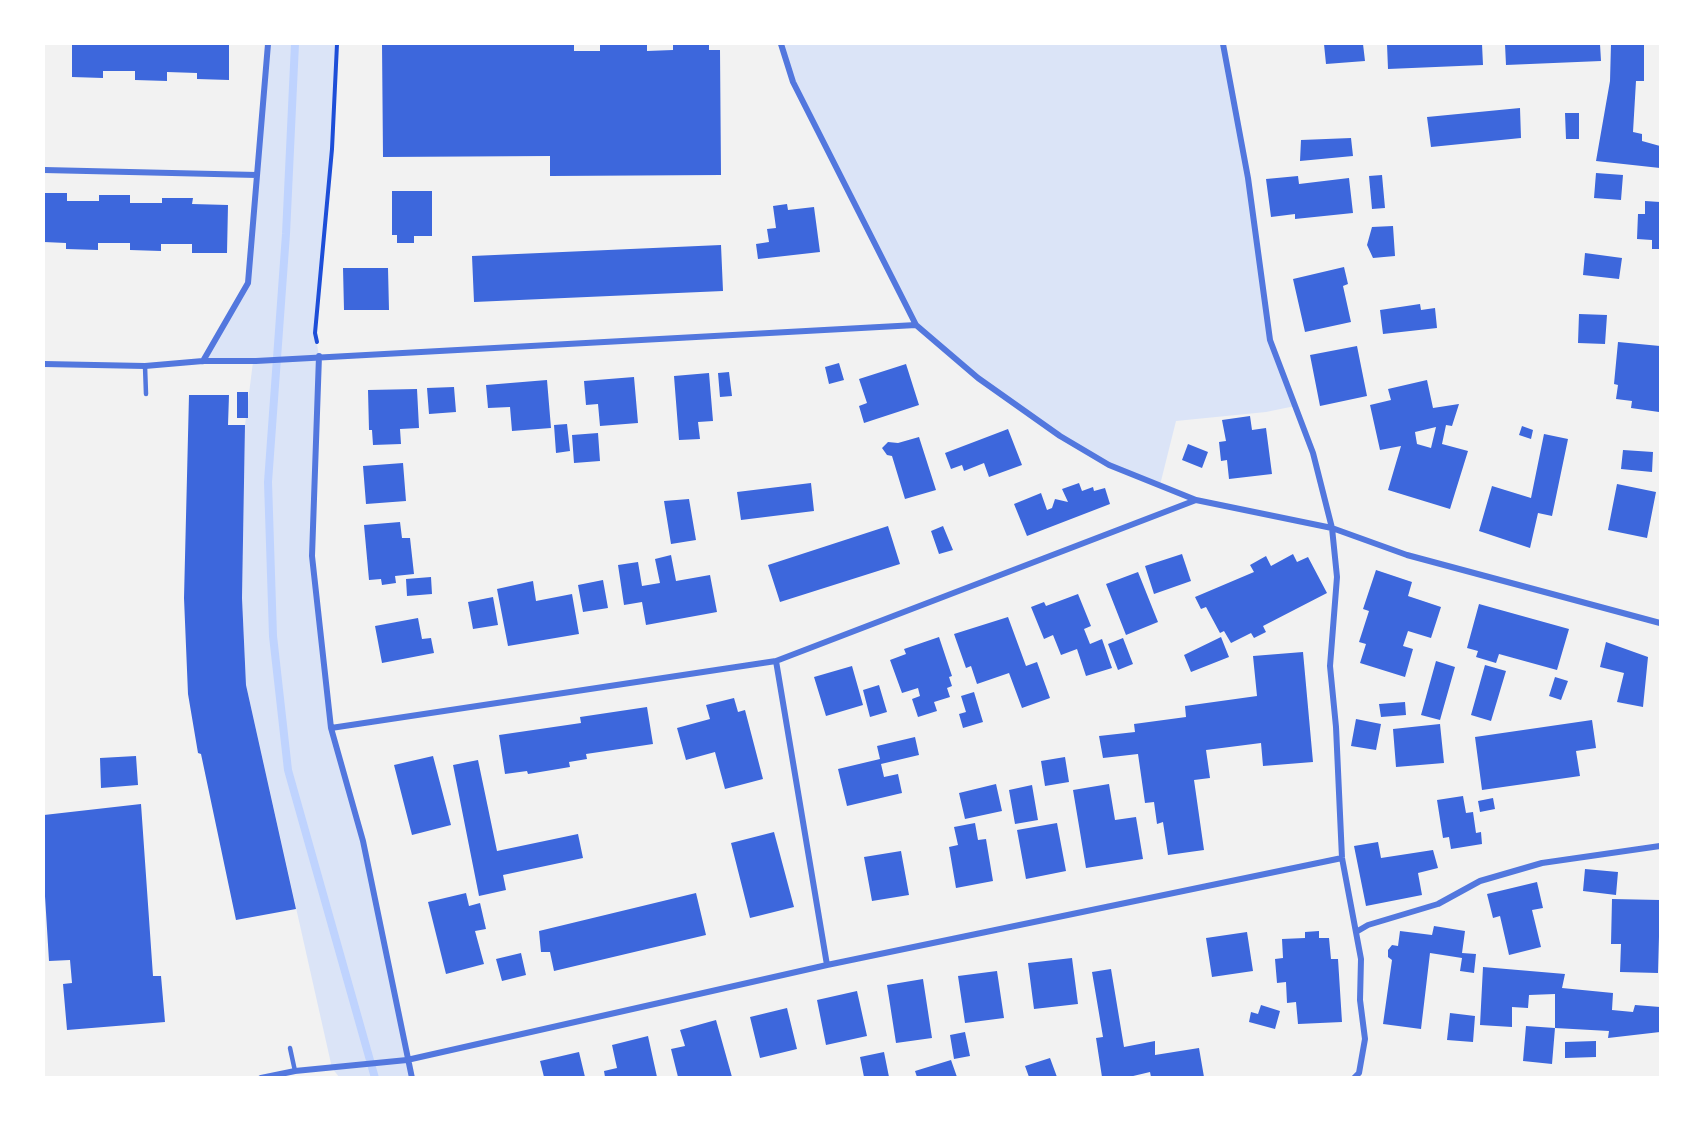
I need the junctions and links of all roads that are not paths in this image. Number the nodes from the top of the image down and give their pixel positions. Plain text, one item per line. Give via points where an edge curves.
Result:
1 (268, 44) edge
2 (782, 44) edge
3 (1223, 44) edge
4 (44, 170) edge
5 (257, 175) junction
6 (916, 325) junction
7 (319, 356) junction
8 (203, 361) junction
9 (44, 363) edge
10 (146, 366) junction
11 (146, 394) dead end
12 (1196, 500) junction
13 (1332, 528) junction
14 (1660, 623) edge
15 (776, 660) junction
16 (331, 728) junction
17 (1660, 846) edge
18 (1342, 858) junction
19 (1356, 932) junction
20 (827, 965) junction
21 (290, 1048) dead end
22 (407, 1060) junction
23 (295, 1071) junction
24 (261, 1077) edge
25 (412, 1077) edge
26 (1354, 1077) edge

1 - 5 street
2 - 6 street via 793,82
3 - 13 street via 1248,178 1270,340 1312,453
4 - 5 street
5 - 8 street via 248,283
6 - 7 street
6 - 12 street via 978,378 1060,436 1109,465
7 - 8 street via 256,362
7 - 16 street via 312,556
8 - 10 street
9 - 10 street
10 - 11 lane
12 - 13 street
12 - 15 street
13 - 14 street via 1407,555
13 - 18 street via 1337,577 1330,666
15 - 16 street
15 - 20 street
16 - 22 street via 363,841
17 - 19 street via 1542,863 1480,881 1438,904
18 - 19 street
18 - 20 street
19 - 26 street via 1365,1039 1359,1073
20 - 22 street
21 - 23 lane
22 - 23 street
22 - 25 street
23 - 24 street

